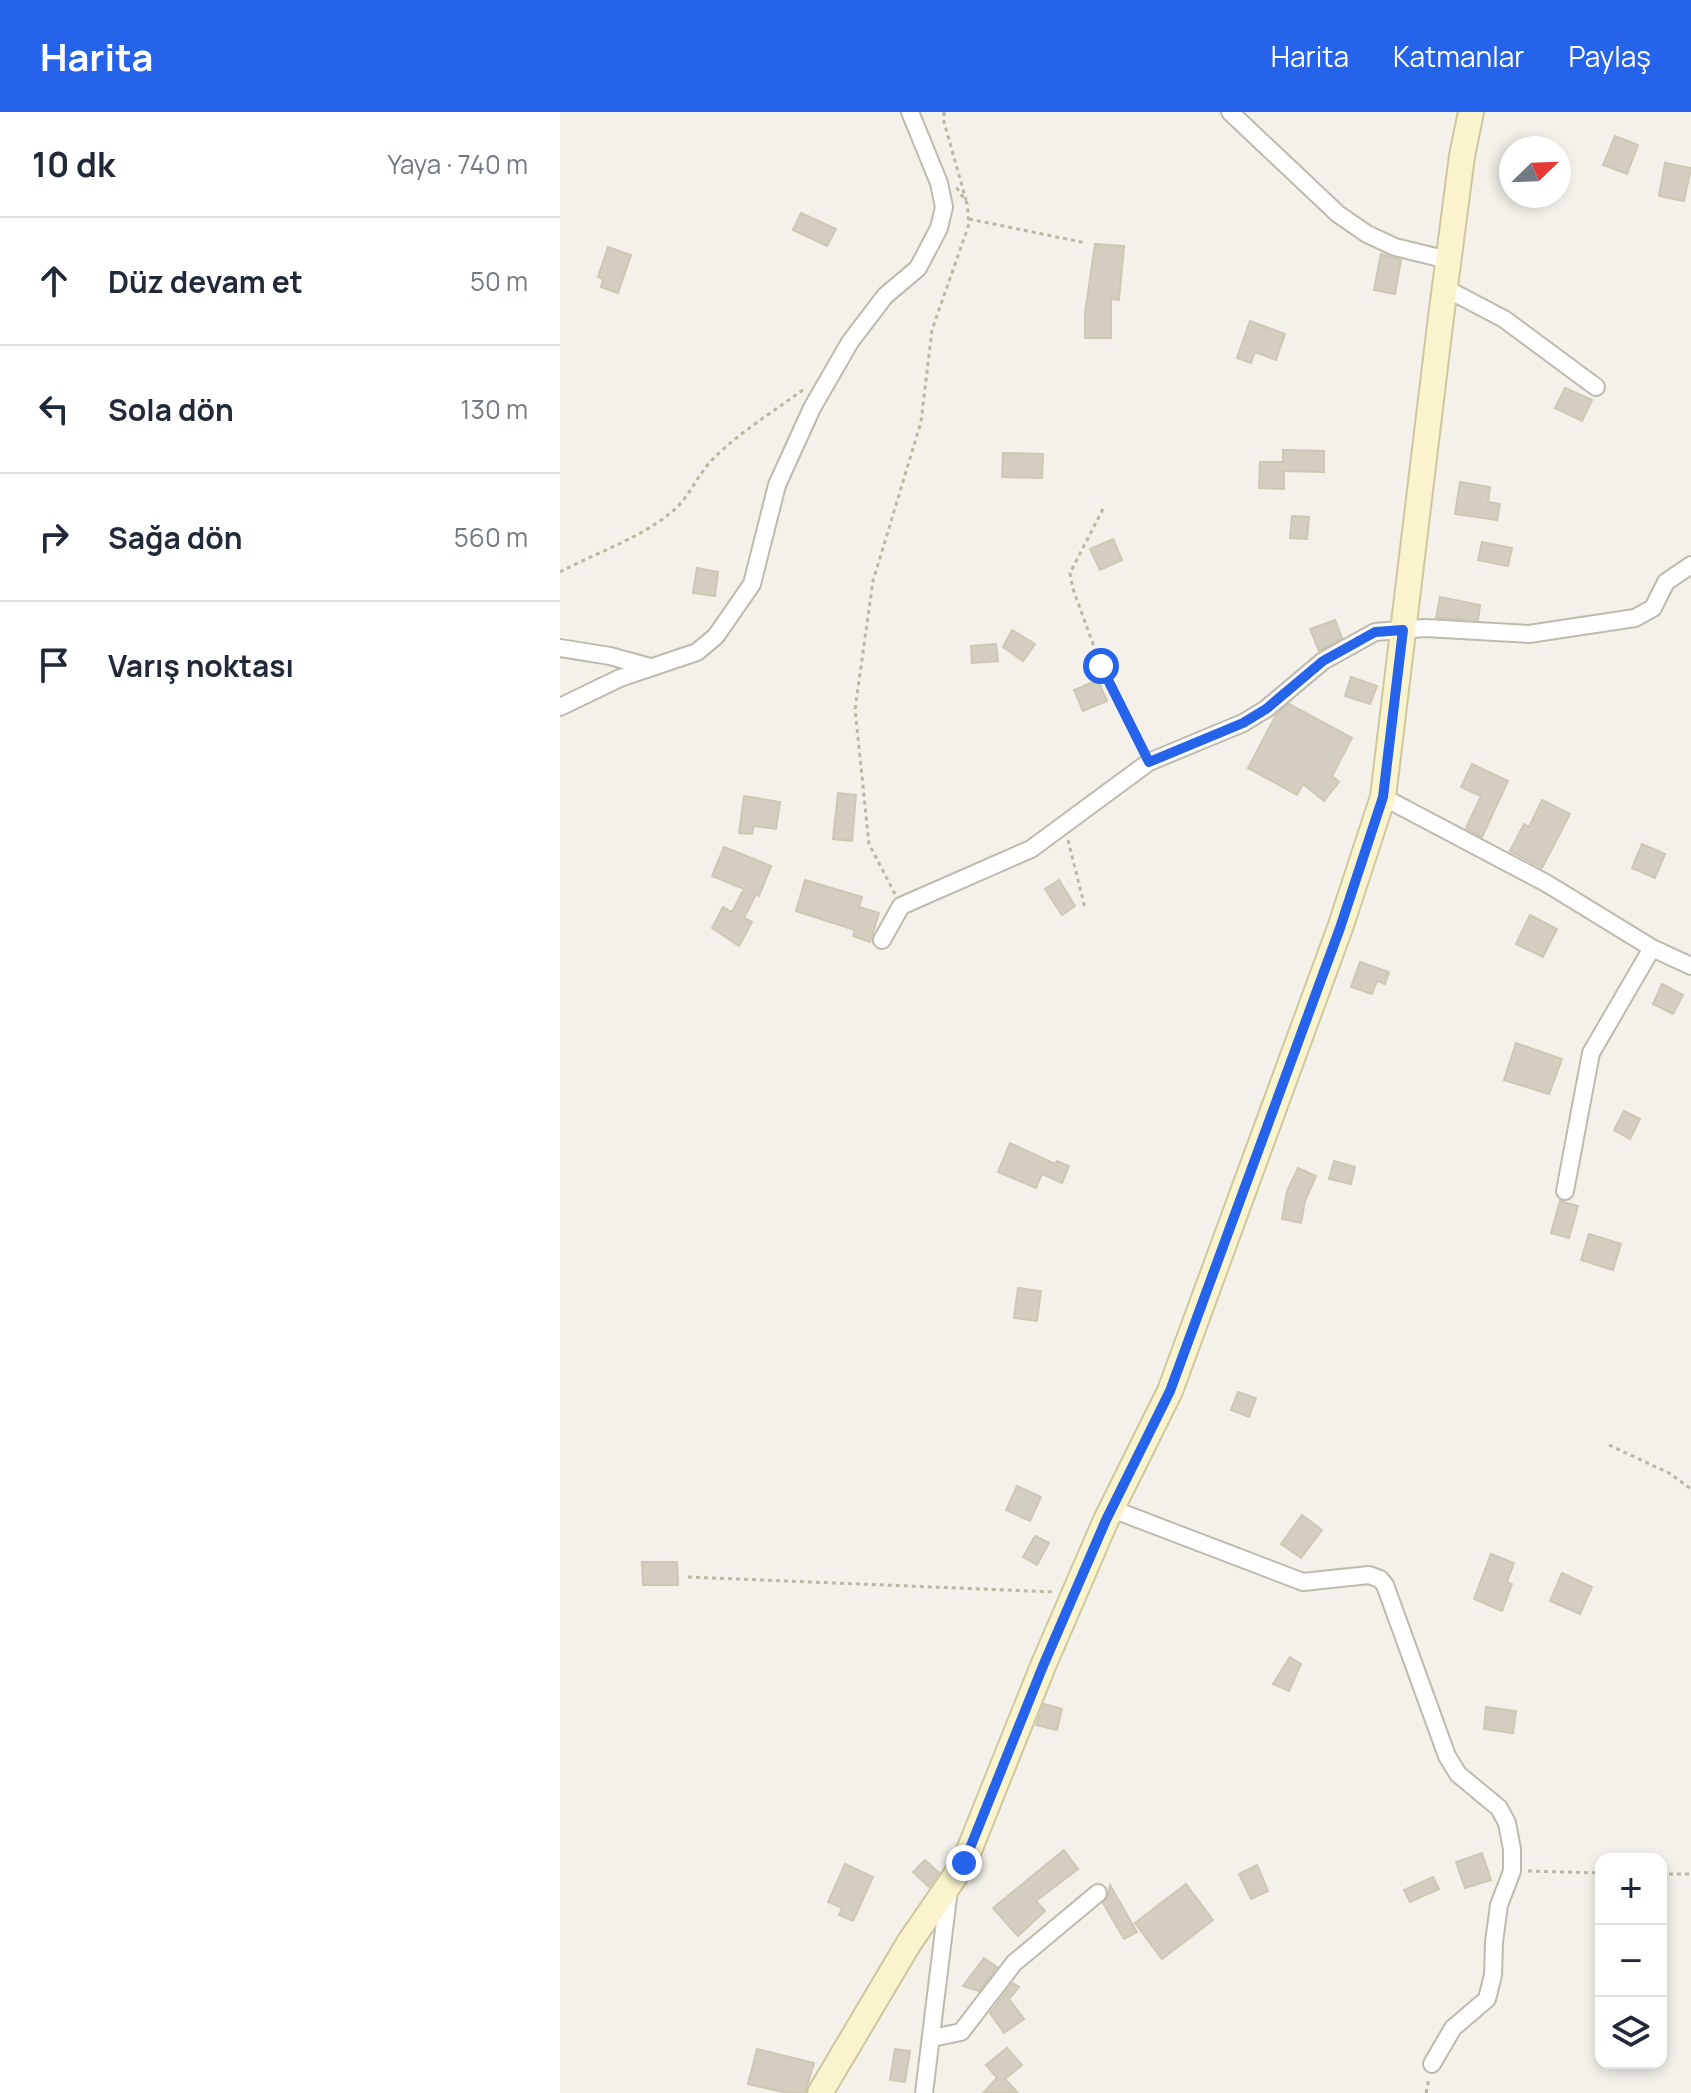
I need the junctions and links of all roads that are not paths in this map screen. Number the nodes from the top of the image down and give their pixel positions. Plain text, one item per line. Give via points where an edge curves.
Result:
1 (910, 112) edge
2 (1230, 112) edge
3 (1471, 112) edge
4 (1448, 260) junction
5 (1445, 288) junction
6 (1596, 387) dead end
7 (1691, 565) edge
8 (1403, 630) junction
9 (560, 648) edge
10 (651, 667) junction
11 (560, 707) edge
12 (1383, 797) junction
13 (882, 940) dead end
14 (1652, 948) junction
15 (1691, 966) edge
16 (1565, 1191) dead end
17 (1112, 1509) junction
18 (950, 1883) junction
19 (1098, 1893) dead end
20 (932, 2038) junction
21 (1432, 2064) dead end
22 (820, 2093) edge
23 (924, 2093) edge

1 - 10 street via 939,183 944,207 939,228 918,268 885,296 858,330 812,408 777,485 752,584 733,614 697,652
2 - 4 street via 1326,204 1367,234
3 - 4 street
4 - 5 street
5 - 6 street via 1504,319
5 - 8 street
7 - 8 street via 1666,582 1653,608 1635,618 1529,634
8 - 12 street
8 - 13 street via 1375,632 1323,661 1243,723 1149,762 1031,849 901,906
9 - 10 street
10 - 11 street
12 - 14 street via 1546,883
12 - 17 street via 1170,1391
14 - 15 street
14 - 16 street via 1591,1053
17 - 18 street via 964,1863
17 - 21 street via 1303,1582 1369,1575 1385,1585 1447,1756 1458,1774 1499,1808 1512,1849 1487,1999 1453,2028
18 - 20 street
18 - 22 street
19 - 20 street via 1014,1963 961,2032
20 - 23 street

